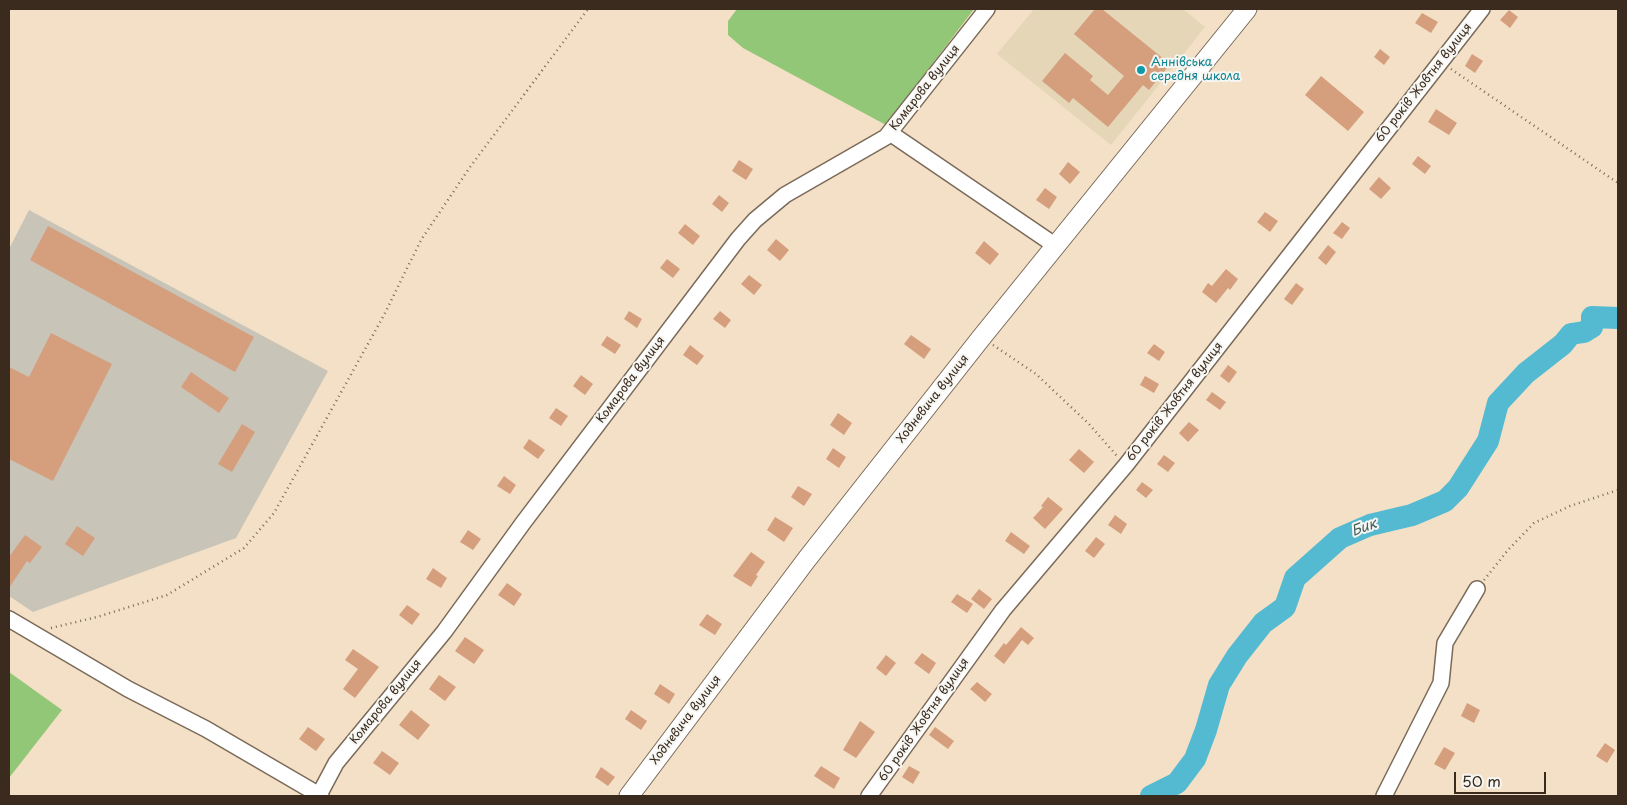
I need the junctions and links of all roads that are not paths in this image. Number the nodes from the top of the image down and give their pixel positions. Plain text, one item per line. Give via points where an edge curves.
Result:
1 (987, 9) edge
2 (1247, 9) edge
3 (1482, 9) edge
4 (890, 133) junction
5 (1056, 246) junction
6 (1477, 589) road end
7 (9, 619) edge
8 (320, 796) edge
9 (629, 796) edge
10 (870, 796) edge
11 (1384, 796) edge

1 - 4 street, Комарова вулиця
2 - 5 main road, Ходневича вулиця
3 - 10 street, 60 років Жовтня вулиця via 1126,466 1003,610
4 - 5 street
4 - 8 street, Комарова вулиця via 785,195 738,239 444,632 336,763
5 - 9 main road, Ходневича вулиця via 807,559
6 - 11 street via 1445,643 1441,683
7 - 8 street

